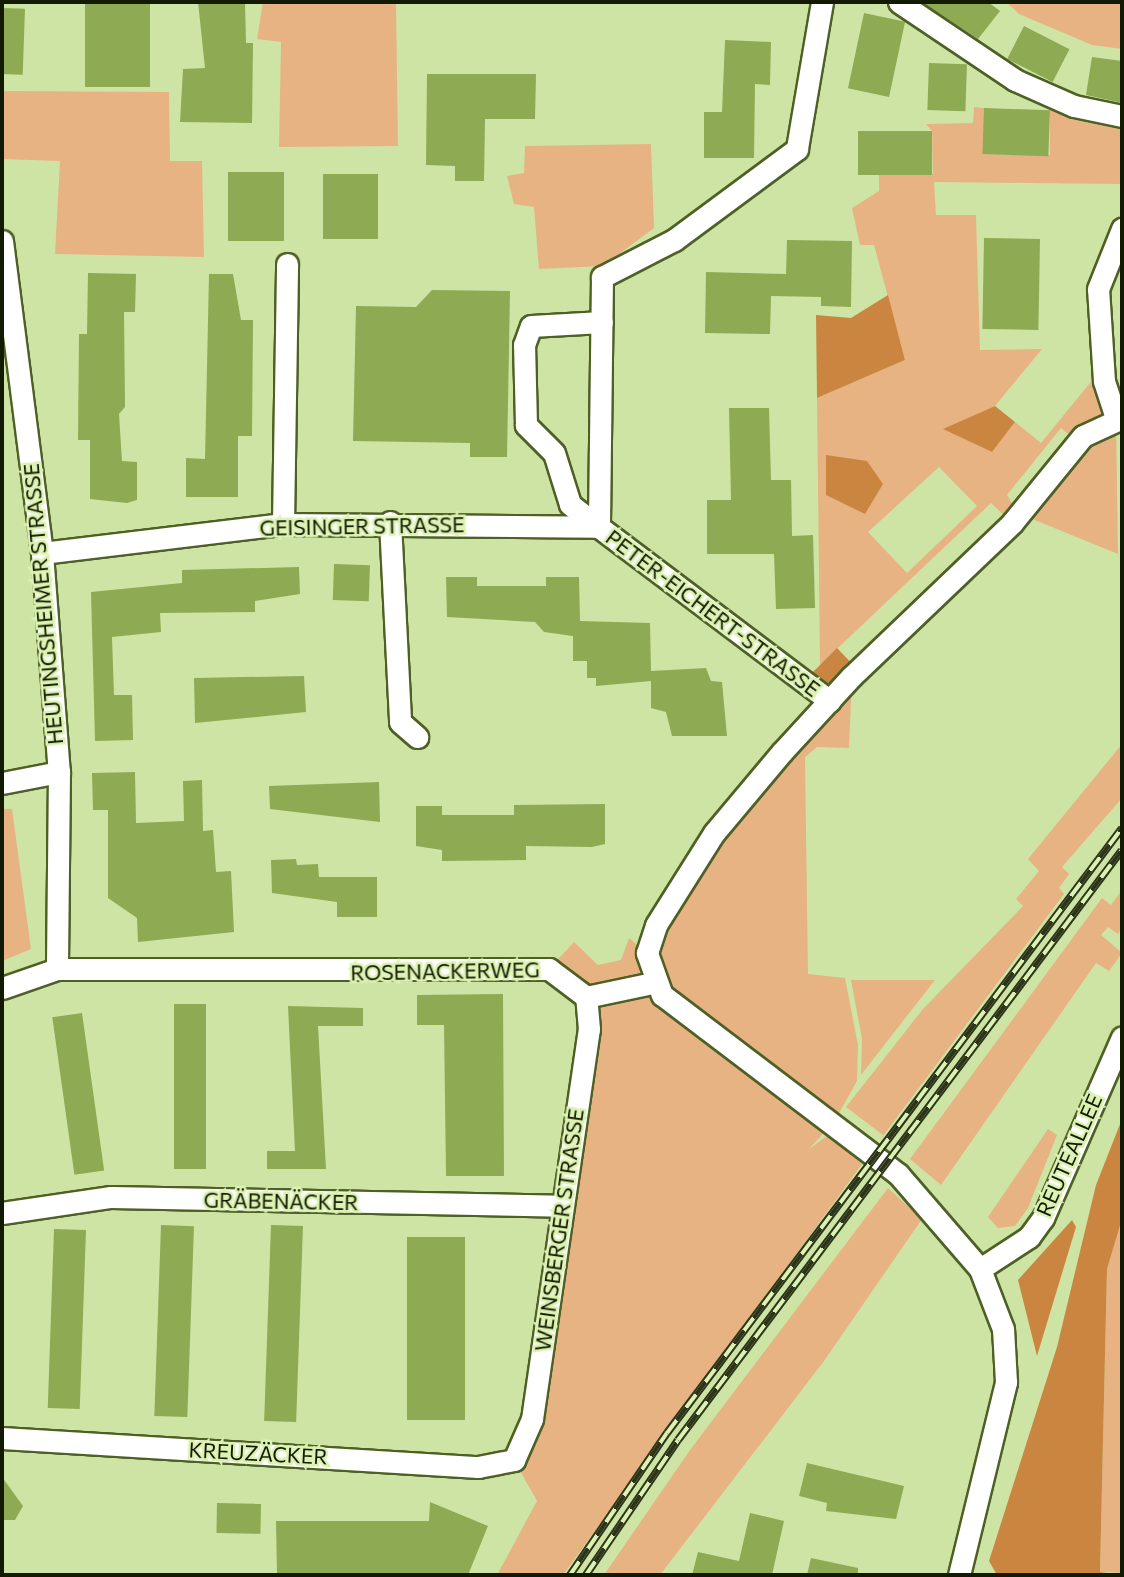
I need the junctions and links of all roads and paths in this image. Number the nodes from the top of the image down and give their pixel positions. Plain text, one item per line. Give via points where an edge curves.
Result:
1 (822, 2) edge
2 (899, 2) edge
3 (1122, 116) edge
4 (1122, 229) edge
5 (2, 241) edge
6 (287, 264) dead end
7 (601, 322) junction
8 (1119, 418) edge
9 (390, 522) junction
10 (283, 524) junction
11 (599, 527) junction
12 (42, 553) junction
13 (830, 701) junction
14 (417, 737) dead end
15 (59, 772) junction
16 (2, 783) edge
17 (57, 969) junction
18 (653, 983) junction
19 (2, 988) edge
20 (586, 997) junction
21 (1122, 1037) edge
22 (562, 1206) junction
23 (2, 1213) edge
24 (980, 1269) junction
25 (2, 1438) edge
26 (514, 1460) joint
27 (958, 1575) edge

1 - 7 street, PETER-EICHERT-STRASSE via 797,149 674,240 602,277
2 - 3 street via 1015,80 1074,106
4 - 8 street via 1098,289 1104,381
5 - 12 street, HEUTINGSHEIMER STRASSE
6 - 10 street
7 - 11 street, PETER-EICHERT-STRASSE
7 - 11 street via 531,327 524,345 526,425 554,453 570,504
8 - 13 street via 1083,436 1012,523
9 - 10 street, GEISINGER STRASSE
9 - 11 street, GEISINGER STRASSE
9 - 14 street via 400,722
10 - 12 street, GEISINGER STRASSE
11 - 13 street, PETER-EICHERT-STRASSE
12 - 15 street, HEUTINGSHEIMER STRASSE
13 - 18 street via 714,833 661,916 647,953
15 - 16 street
15 - 17 street, HEUTINGSHEIMER STRASSE
17 - 19 street, ROSENACKERWEG
17 - 20 street, ROSENACKERWEG via 549,969
18 - 20 street
18 - 24 street via 898,1174
20 - 22 street, WEINSBERGER STRASSE via 589,1029
21 - 24 street, REUTEALLEE via 1043,1218 1029,1237
22 - 23 street, GRÄBENÄCKER via 111,1197
22 - 26 street, WEINSBERGER STRASSE via 532,1419
24 - 27 street via 1003,1329 1006,1382
25 - 26 street, KREUZÄCKER via 478,1467

